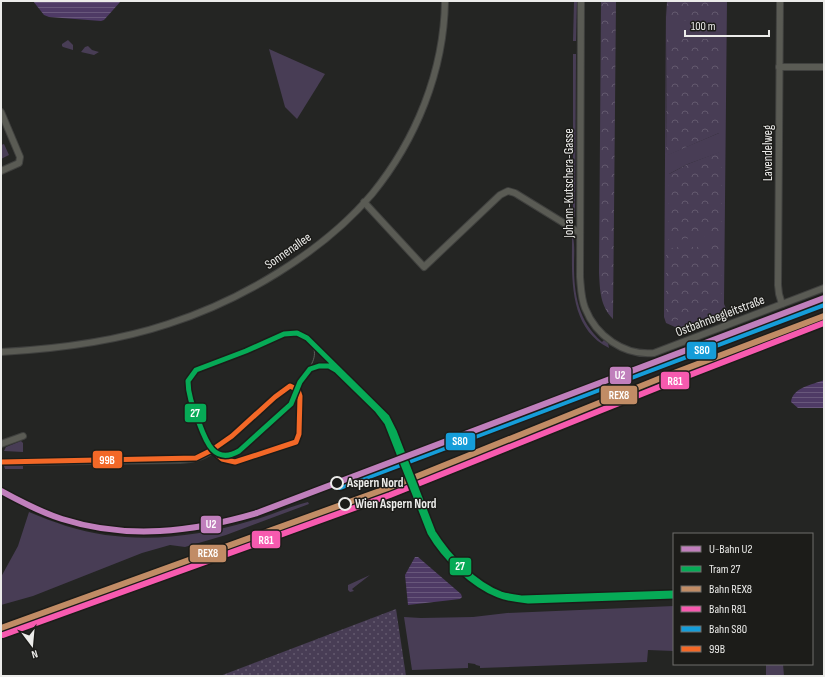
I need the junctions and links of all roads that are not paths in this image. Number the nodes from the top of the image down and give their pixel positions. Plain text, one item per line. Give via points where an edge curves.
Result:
1 (445, 1) edge
2 (581, 1) edge
3 (780, 1) edge
4 (779, 67) junction
5 (824, 67) edge
6 (1, 112) edge
7 (1, 171) edge
8 (364, 202) junction
9 (580, 233) junction
10 (824, 288) edge
11 (782, 304) junction
12 (622, 348) joint
13 (1, 352) edge
14 (23, 436) dead end
15 (1, 444) edge
16 (212, 450) dead end
17 (1, 462) edge

1 - 8 street, Sonnenallee via 442,41 429,92 398,156
2 - 9 street, Johann-Kutschera-Gasse
3 - 4 street, Lavendelweg
4 - 5 street
4 - 11 street, Lavendelweg via 778,285
6 - 7 street via 20,155 19,162
8 - 9 street via 424,267 500,195 508,191 516,192
8 - 13 street, Sonnenallee via 335,230 297,260 249,290 210,309 167,325 122,336 68,346
9 - 12 street, Johann-Kutschera-Gasse via 581,293 585,309 593,324 607,339
10 - 11 street, Ostbahnbegleitstraße
11 - 12 street, Ostbahnbegleitstraße via 654,353 638,353
14 - 15 street
16 - 17 street via 196,458 180,460

